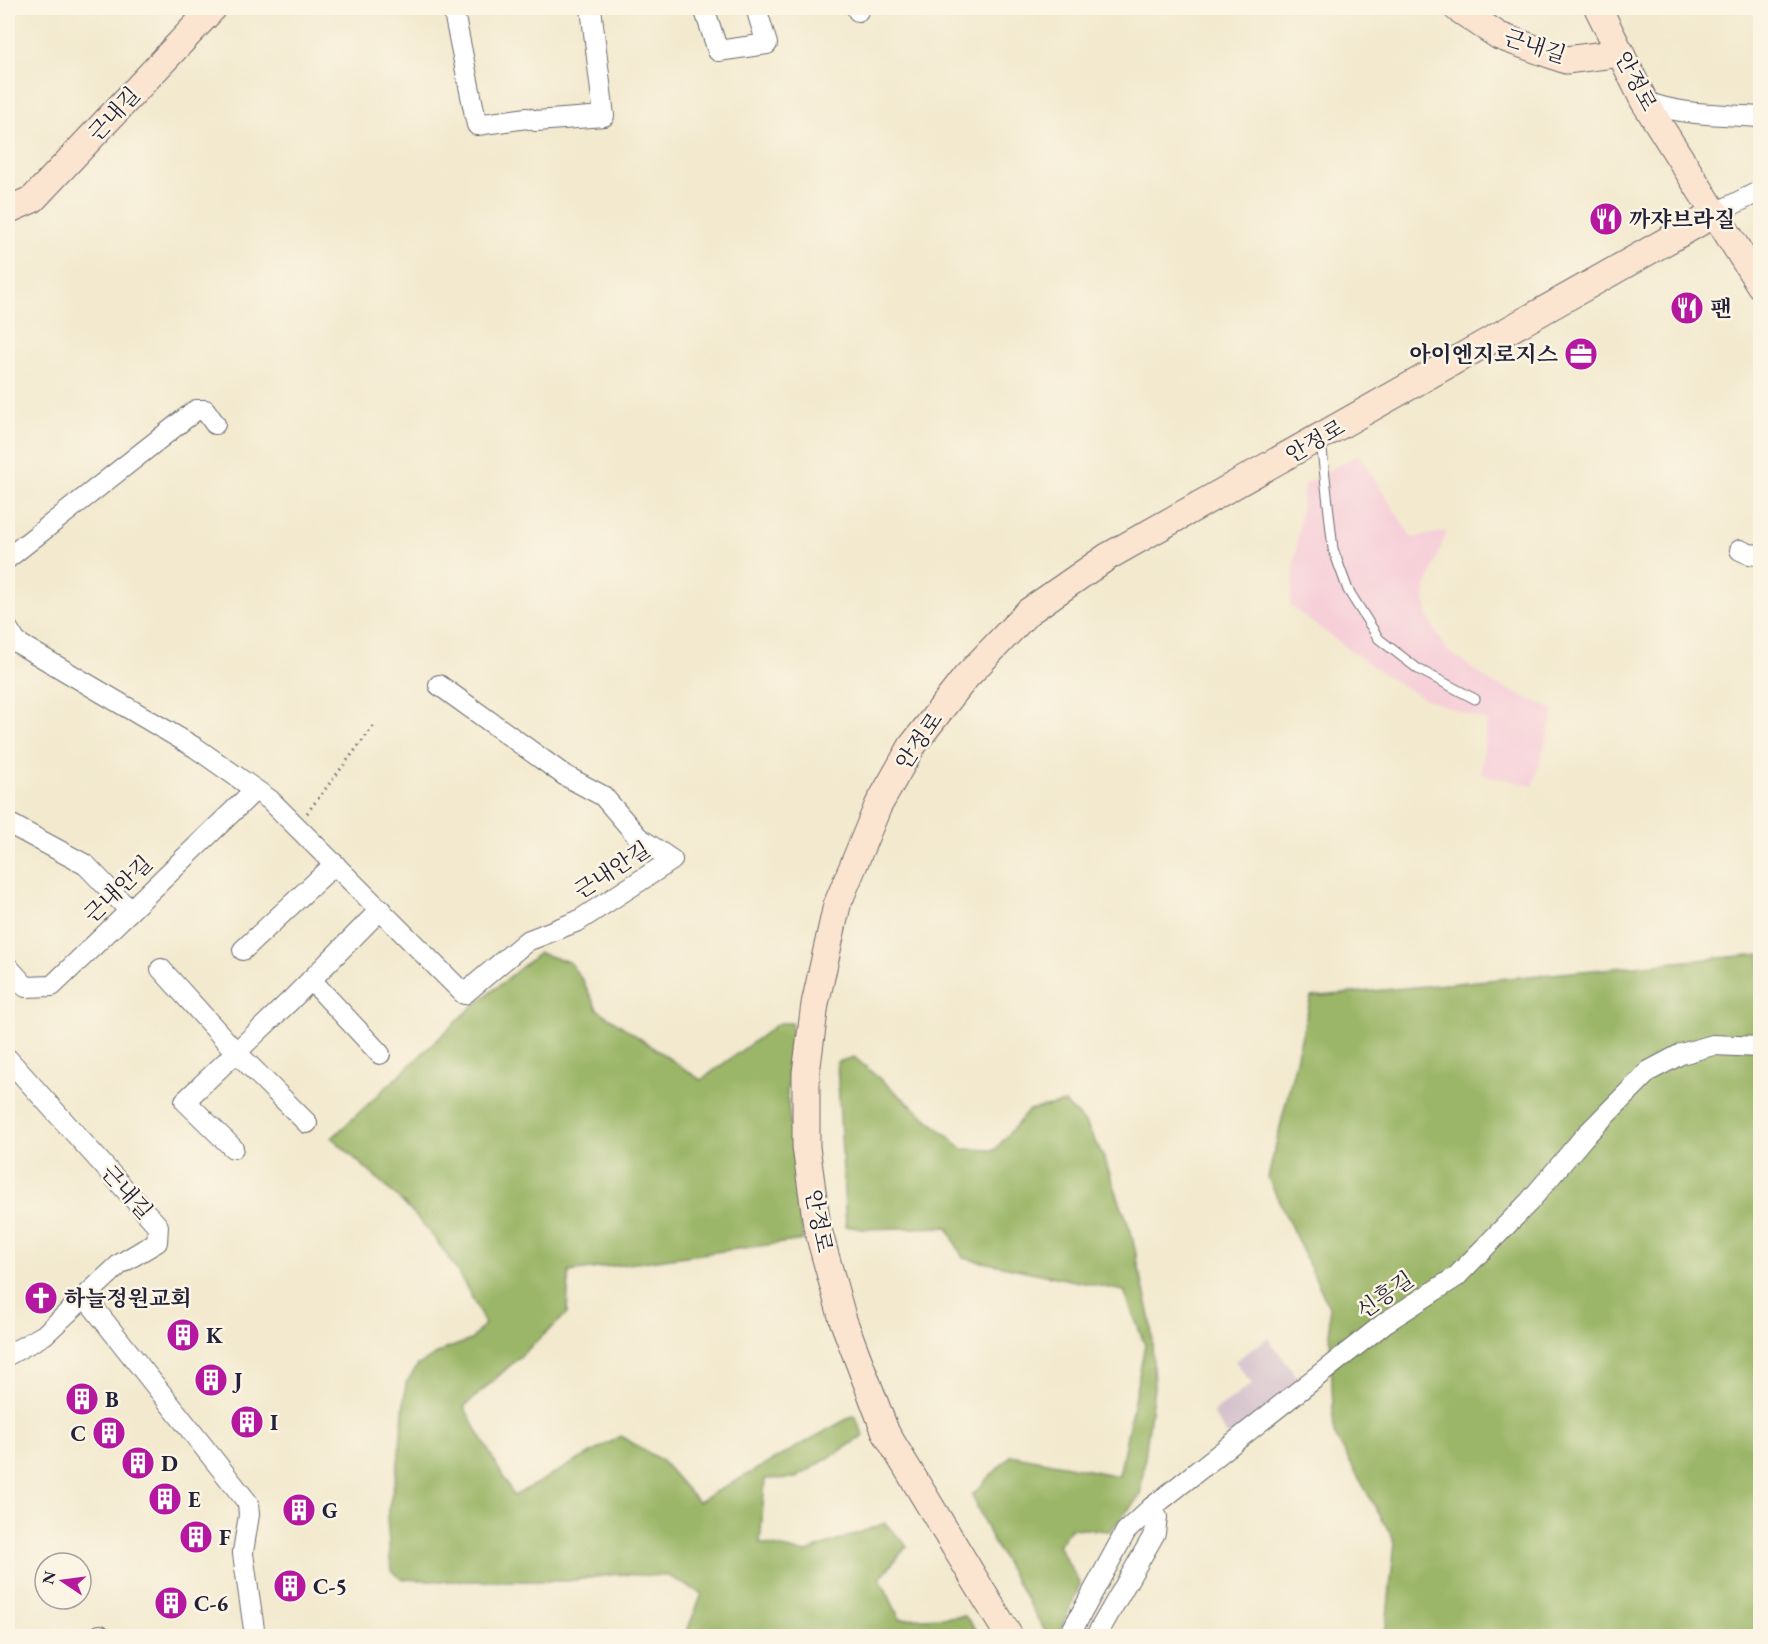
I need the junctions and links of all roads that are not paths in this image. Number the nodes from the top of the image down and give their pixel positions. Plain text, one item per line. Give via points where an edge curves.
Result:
1 (213, 8) edge
2 (453, 8) edge
3 (591, 8) edge
4 (704, 8) edge
5 (756, 8) edge
6 (1457, 8) edge
7 (1598, 8) edge
8 (1621, 53) junction
9 (1644, 101) junction
10 (1761, 117) edge
11 (1761, 191) edge
12 (8, 210) edge
13 (1716, 213) junction
14 (1761, 285) edge
15 (215, 424) dead end
16 (1321, 438) junction
17 (1740, 550) dead end
18 (1761, 555) edge
19 (8, 558) edge
20 (8, 629) edge
21 (439, 685) dead end
22 (1475, 699) dead end
23 (255, 790) junction
24 (8, 823) edge
25 (335, 864) junction
26 (381, 909) junction
27 (130, 911) junction
28 (243, 950) dead end
29 (8, 967) edge
30 (161, 969) dead end
31 (311, 980) junction
32 (1761, 1047) edge
33 (235, 1051) junction
34 (380, 1054) dead end
35 (8, 1059) edge
36 (307, 1123) dead end
37 (233, 1148) dead end
38 (86, 1298) junction
39 (8, 1355) edge
40 (1151, 1508) junction
41 (255, 1636) edge
42 (1009, 1636) edge
43 (1069, 1636) edge
44 (1096, 1636) edge

1 - 12 street, 근내길 via 33,199
2 - 3 street via 477,125 527,118 536,122 604,116
4 - 5 street via 718,51 766,44
6 - 8 street, 근내길 via 1499,36 1566,60
7 - 8 street, 안정로
8 - 9 street, 안정로
9 - 10 street via 1698,113
9 - 13 street, 안정로
11 - 13 street
13 - 14 street, 안정로
13 - 16 street, 안정로
15 - 19 street via 205,410 196,410
16 - 22 lane via 1333,549 1348,590 1379,639 1419,669
16 - 42 street, 안정로 via 1107,557 1028,612 966,677 912,746 878,806 837,904 814,1004 806,1073 806,1147 817,1226 843,1320 886,1433
17 - 18 street
20 - 23 street, 근내안길 via 16,642 196,748
21 - 26 street, 근내안길 via 564,775 603,796 638,837 672,860 578,921 527,941 464,994
23 - 25 street, 근내안길
23 - 27 street, 근내안길
24 - 27 street via 86,865
25 - 26 street, 근내안길
25 - 28 street
26 - 31 street
27 - 29 street, 근내안길 via 52,986 26,987
30 - 33 street
31 - 33 street
31 - 34 street
32 - 40 street, 신흥길 via 1713,1045 1681,1054 1649,1071 1456,1277 1386,1322
33 - 36 street
33 - 37 street via 185,1101
35 - 38 street, 근내길 via 158,1226 157,1242 120,1264
38 - 39 street, 근내길 via 45,1335
38 - 41 street via 248,1503 243,1553
40 - 43 street, 신흥길 via 1126,1531
40 - 44 street via 1157,1517 1155,1533

